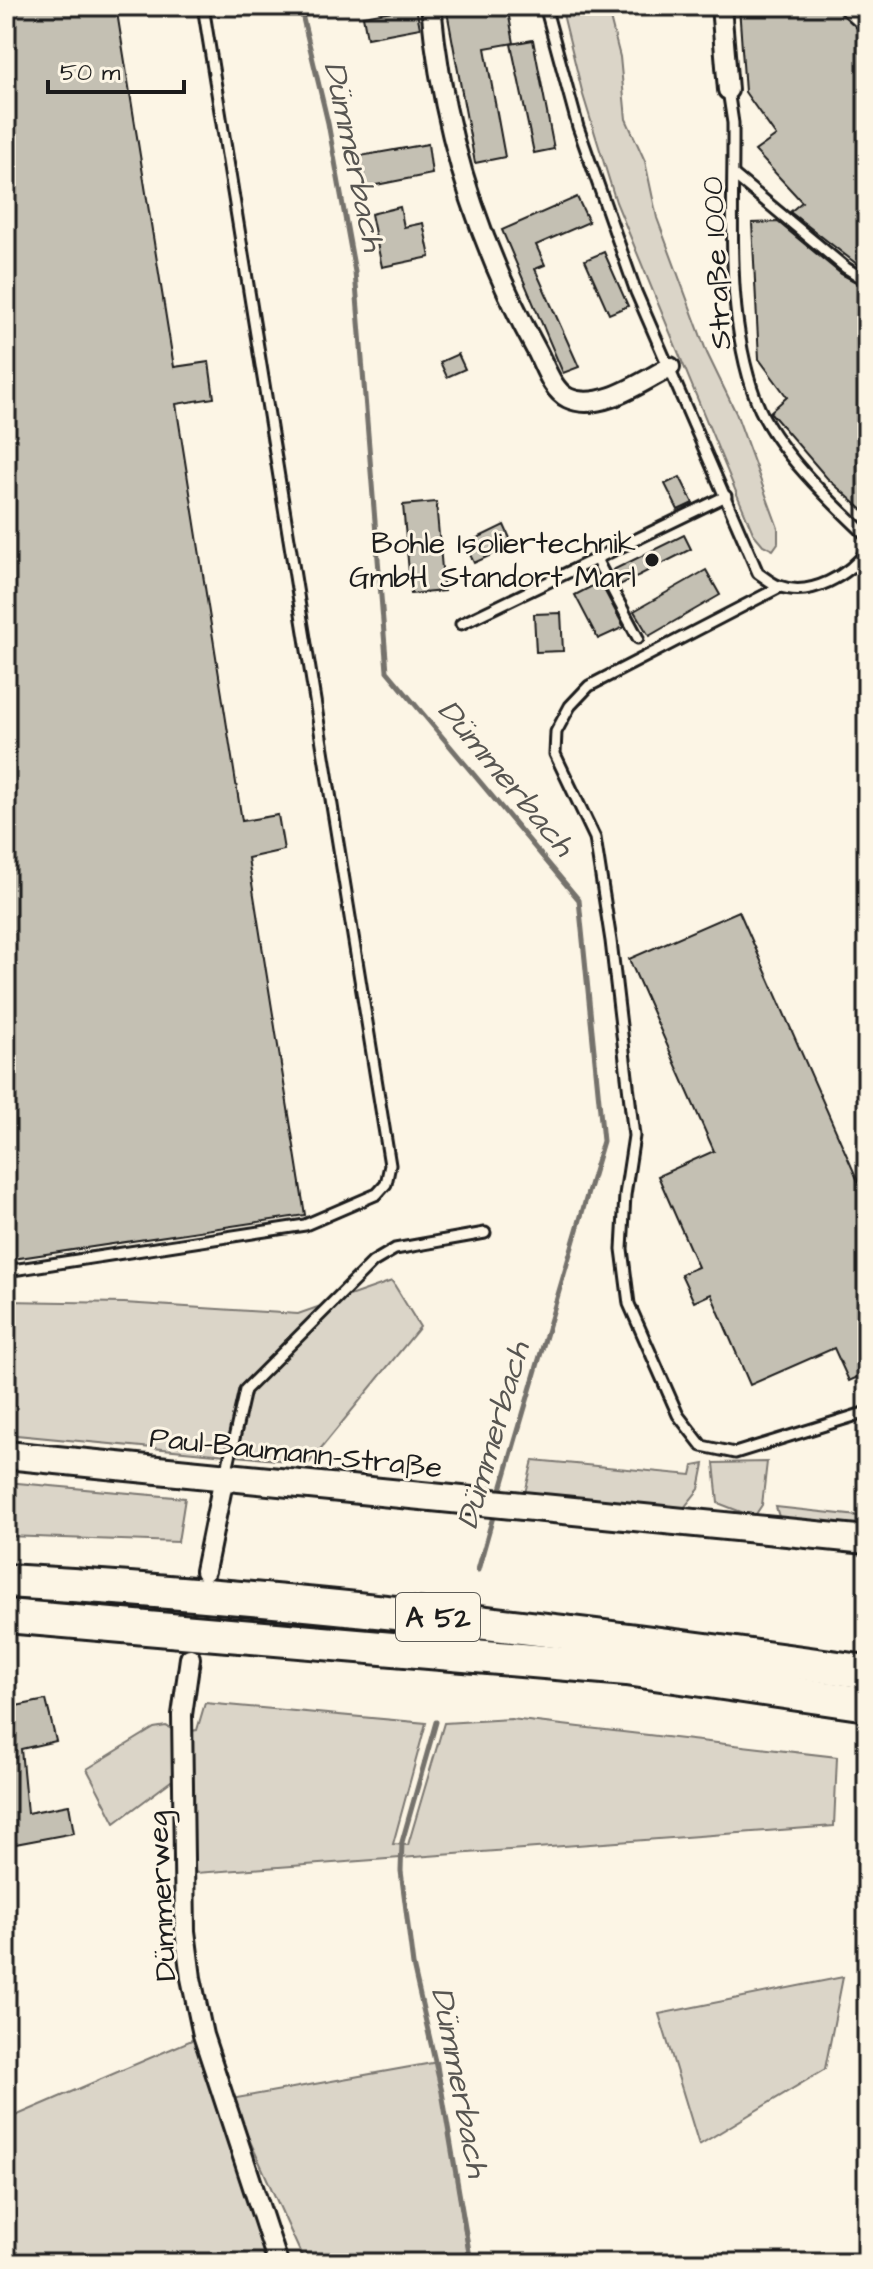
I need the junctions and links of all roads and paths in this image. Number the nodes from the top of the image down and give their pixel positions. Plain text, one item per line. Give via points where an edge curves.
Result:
1 (203, 6) edge
2 (431, 6) edge
3 (545, 6) edge
4 (721, 6) edge
5 (728, 90) joint
6 (734, 175) junction
7 (867, 281) edge
8 (670, 367) junction
9 (726, 496) junction
10 (867, 536) edge
11 (867, 550) edge
12 (596, 559) junction
13 (780, 587) junction
14 (461, 624) dead end
15 (638, 638) dead end
16 (485, 1233) dead end
17 (6, 1271) edge
18 (867, 1412) edge
19 (6, 1455) edge
20 (224, 1477) junction
21 (867, 1540) edge
22 (205, 1571) dead end
23 (6, 1581) edge
24 (8, 1616) edge
25 (190, 1658) dead end
26 (867, 1672) edge
27 (867, 1704) edge
28 (278, 2263) edge

1 - 17 lane via 390,1165 386,1184 377,1194 305,1225
2 - 8 street via 450,131 481,232 556,388 568,398 589,402
3 - 8 lane via 578,127 636,292
4 - 5 street
5 - 6 lane, Straße 1000
6 - 7 lane
6 - 10 lane, Straße 1000 via 740,344 757,403 825,496
8 - 9 lane
9 - 12 lane
9 - 13 lane via 758,573
11 - 13 lane via 820,586
12 - 14 lane
12 - 15 lane
13 - 18 lane via 589,686 556,732 555,754 595,838 634,1136 622,1249 629,1304 678,1415 702,1446 735,1453
16 - 20 lane via 395,1249 373,1262 245,1390
19 - 20 main road, Paul-Baumann-Straße
20 - 21 main road, Paul-Baumann-Straße
20 - 22 street
23 - 26 highway, A 52 via 455,1619
24 - 27 highway, A 52 via 627,1669
25 - 28 street, Dümmerweg via 182,1715 185,1931 191,1978 203,2035

